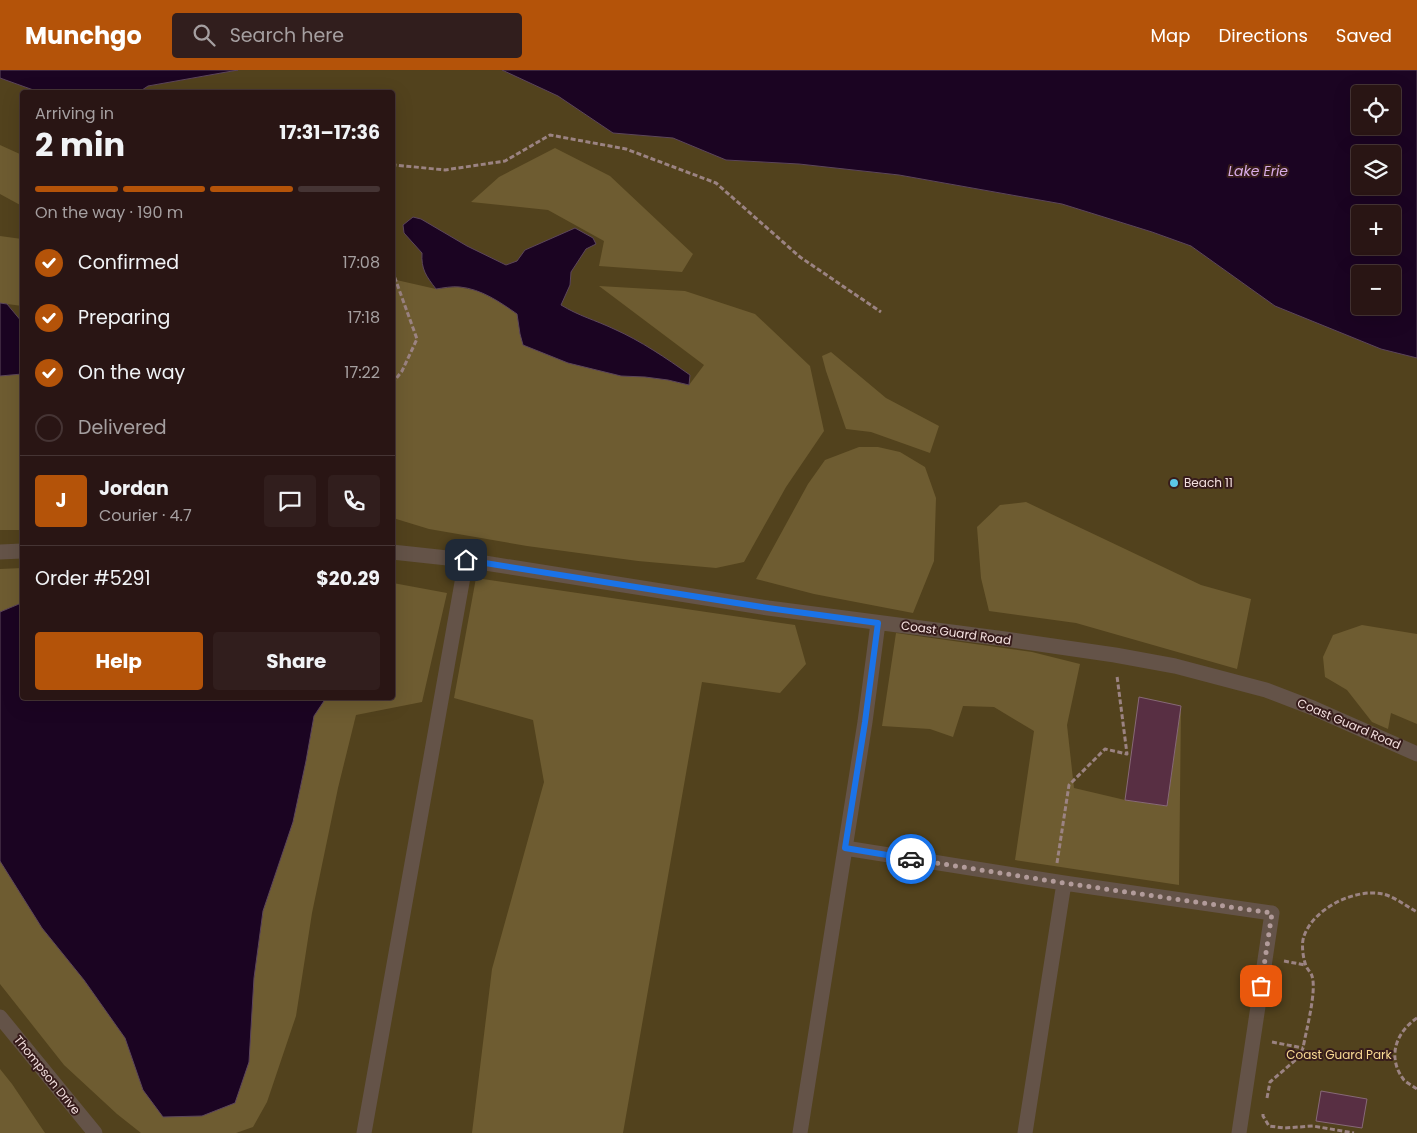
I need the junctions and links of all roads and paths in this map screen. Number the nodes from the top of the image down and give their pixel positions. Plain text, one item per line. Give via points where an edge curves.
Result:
1 (395, 166) edge
2 (395, 279) edge
3 (881, 312) dead end
4 (395, 380) edge
5 (20, 551) edge
6 (0, 552) edge
7 (395, 552) edge
8 (466, 560) junction
9 (878, 623) junction
10 (1115, 655) junction
11 (1417, 754) edge
12 (845, 848) junction
13 (1059, 882) junction
14 (1417, 912) edge
15 (1282, 960) dead end
16 (1305, 965) junction
17 (0, 1017) edge
18 (1417, 1018) edge
19 (1268, 1042) dead end
20 (1303, 1048) junction
21 (1417, 1089) edge
22 (1266, 1099) dead end
23 (1265, 1108) dead end
24 (95, 1133) edge
25 (364, 1133) edge
26 (800, 1133) edge
27 (1026, 1133) edge
28 (1239, 1133) edge
29 (1354, 1133) edge

1 - 3 path via 445,170 505,161 550,135 626,149 716,183 800,257
2 - 4 path via 416,339
5 - 6 street
7 - 8 street, Coast Guard Road
8 - 9 street, Coast Guard Road
8 - 25 street
9 - 10 street, Coast Guard Road
9 - 12 street
10 - 11 street, Coast Guard Road via 1175,666 1266,690
10 - 13 path via 1126,754 1105,749 1069,785
12 - 13 street
12 - 26 street
13 - 27 street
13 - 28 street via 1272,913
14 - 16 path via 1384,894 1346,898 1324,910 1303,937
15 - 16 path
16 - 20 path via 1314,989
17 - 24 street, Thompson Drive
18 - 21 path via 1403,1030 1395,1046 1396,1066 1405,1081
19 - 20 path
20 - 22 path via 1299,1057 1270,1082
23 - 29 path via 1263,1116 1269,1126 1313,1126

